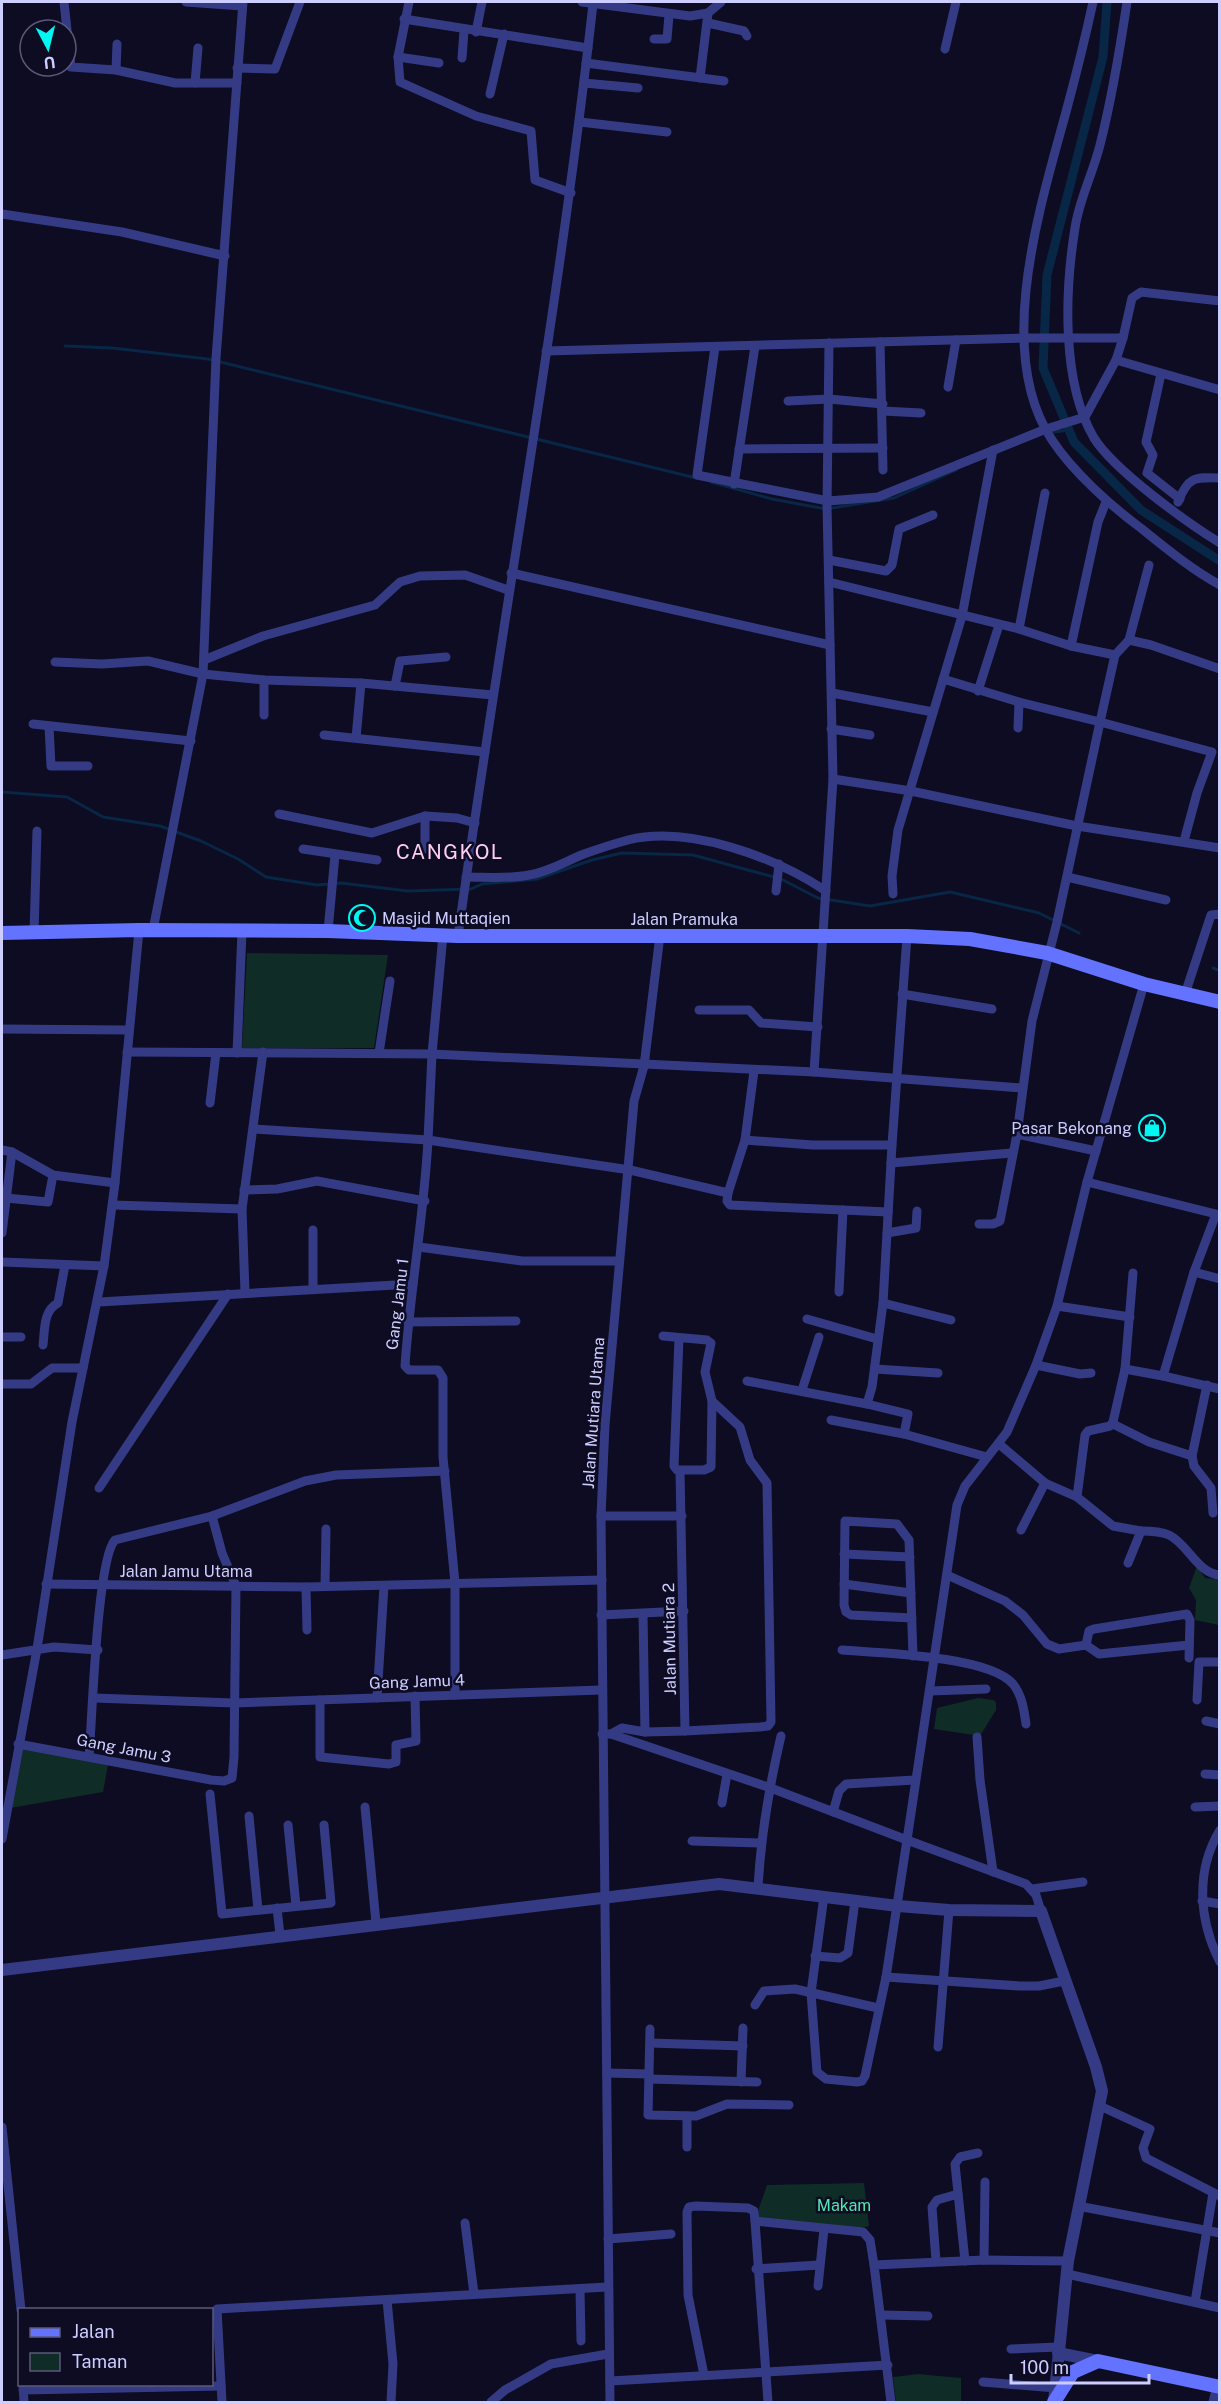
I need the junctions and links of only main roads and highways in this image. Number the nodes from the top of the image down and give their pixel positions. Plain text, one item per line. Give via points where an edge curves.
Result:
1 (2, 933) edge
2 (1220, 1002) edge
3 (1218, 2386) edge
4 (1054, 2397) edge

1 - 2 main road, Jalan Pramuka via 328,931 458,936 970,939 1047,953 1144,984
3 - 4 main road via 1098,2361 1073,2372

